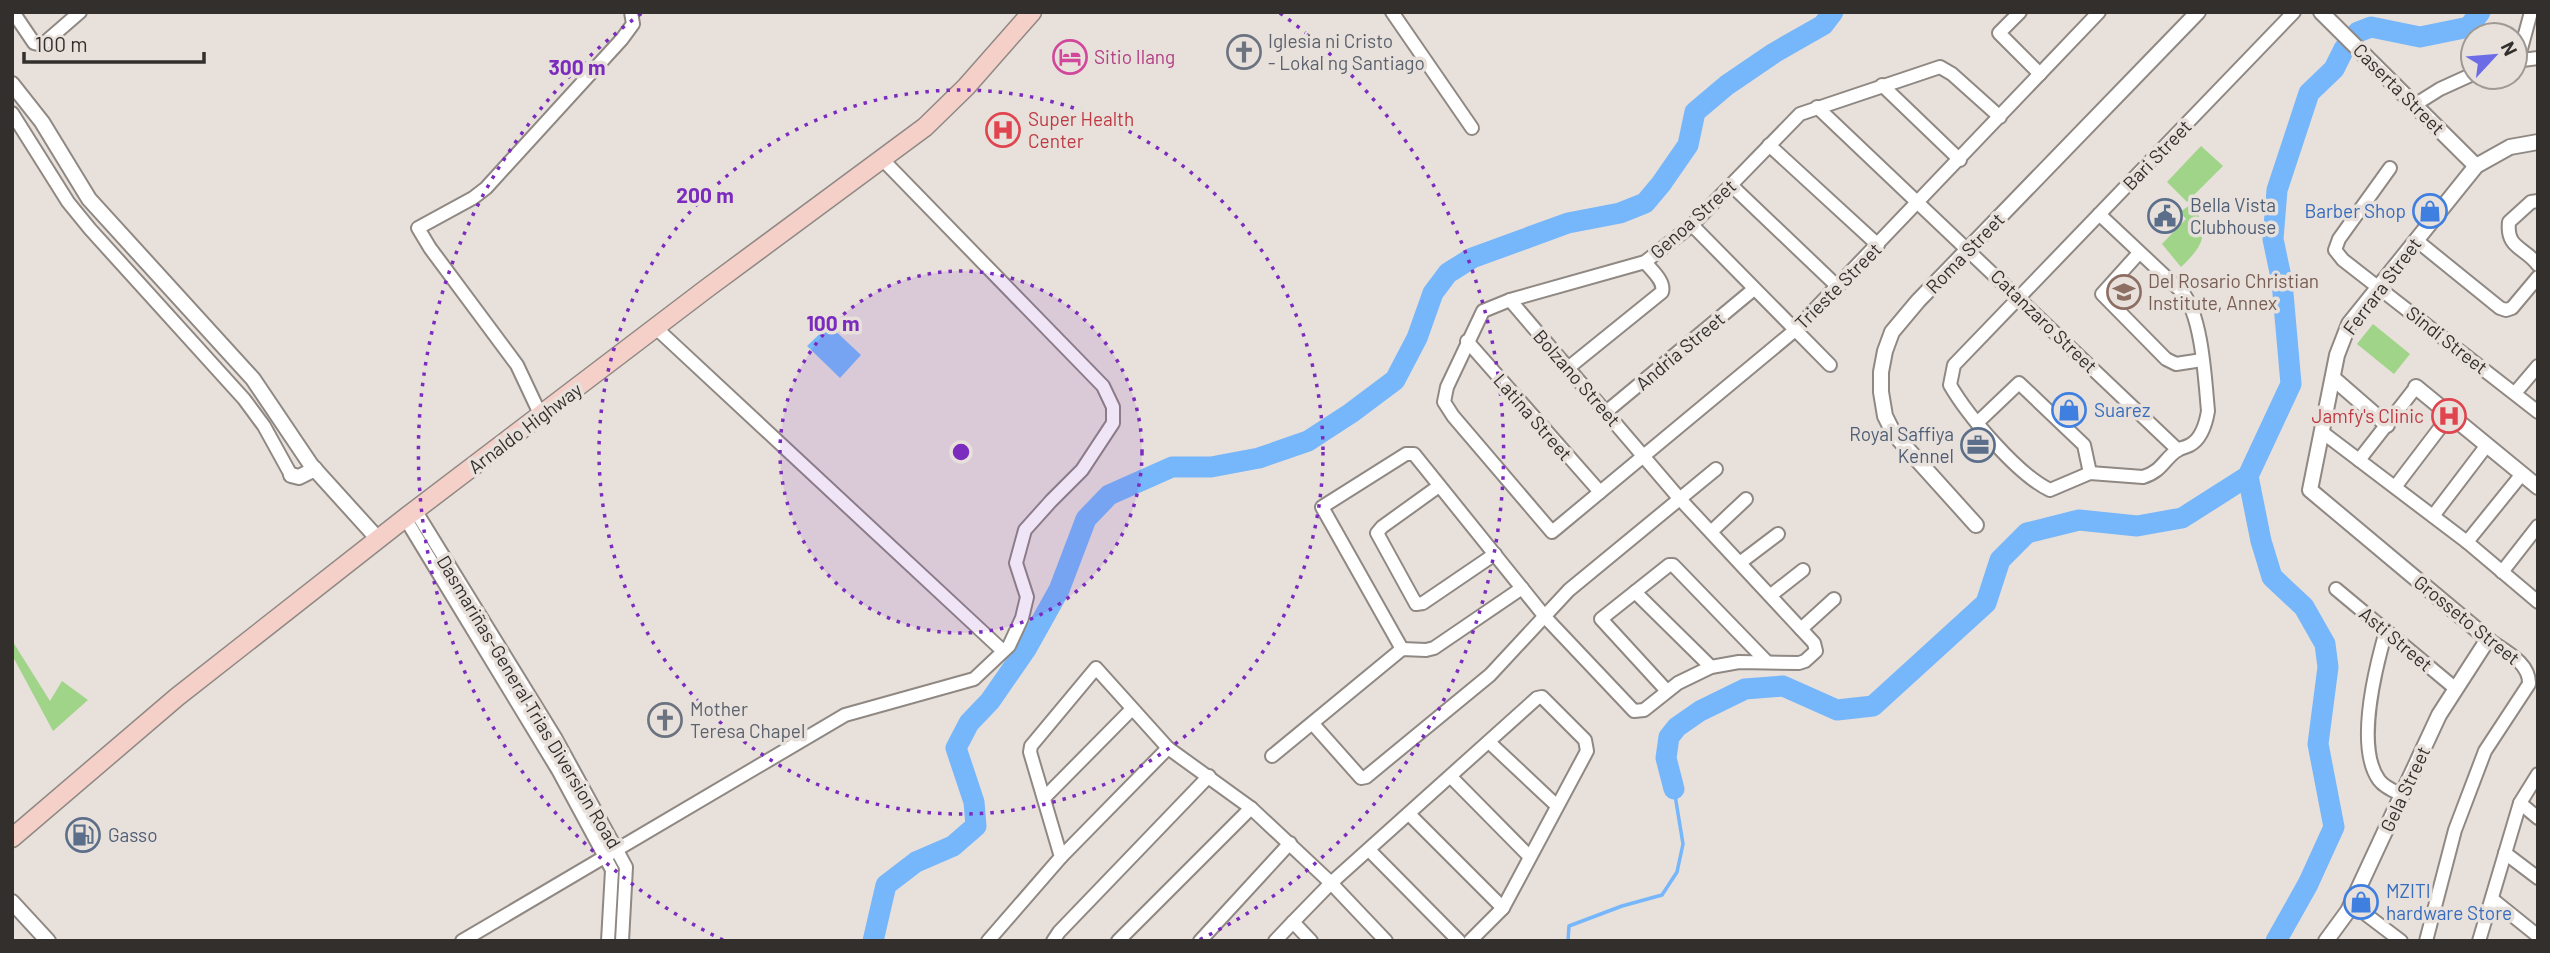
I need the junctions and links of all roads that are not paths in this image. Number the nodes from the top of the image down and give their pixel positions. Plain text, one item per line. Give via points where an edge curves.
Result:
1 (13, 12) edge
2 (80, 12) edge
3 (631, 12) edge
4 (1032, 12) edge
5 (1392, 12) edge
6 (2020, 12) edge
7 (2099, 12) edge
8 (2199, 12) edge
9 (2294, 12) edge
10 (2321, 12) edge
11 (2040, 74) junction
12 (2459, 80) edge
13 (12, 84) edge
14 (1882, 85) junction
15 (2416, 104) junction
16 (1817, 107) junction
17 (12, 113) edge
18 (2000, 117) junction
19 (1472, 128) dead end
20 (2538, 142) edge
21 (1769, 145) junction
22 (883, 160) junction
23 (1960, 160) junction
24 (2476, 166) junction
25 (2390, 168) dead end
26 (1731, 185) junction
27 (2538, 201) edge
28 (1918, 204) junction
29 (2099, 214) junction
30 (1692, 225) junction
31 (2416, 240) junction
32 (1878, 245) junction
33 (1968, 250) junction
34 (2139, 253) junction
35 (1645, 262) junction
36 (2538, 265) edge
37 (2538, 277) edge
38 (1838, 287) junction
39 (2379, 287) junction
40 (1754, 289) junction
41 (2019, 297) junction
42 (1510, 300) junction
43 (656, 328) junction
44 (1794, 331) junction
45 (1467, 341) junction
46 (2202, 360) junction
47 (1830, 365) dead end
48 (2538, 366) edge
49 (1568, 368) junction
50 (2333, 378) junction
51 (2416, 387) joint
52 (2515, 394) junction
53 (1606, 412) junction
54 (2538, 412) edge
55 (541, 416) junction
56 (2449, 416) junction
57 (1978, 423) junction
58 (2387, 425) junction
59 (2322, 432) junction
60 (2487, 445) junction
61 (2178, 450) junction
62 (1643, 456) junction
63 (2359, 460) junction
64 (315, 469) junction
65 (1716, 469) dead end
66 (2090, 473) junction
67 (2522, 474) junction
68 (291, 475) joint
69 (1440, 486) junction
70 (2538, 486) edge
71 (2395, 487) junction
72 (2310, 490) joint
73 (1600, 492) junction
74 (1679, 498) junction
75 (1746, 499) dead end
76 (410, 514) junction
77 (2433, 516) junction
78 (1976, 525) dead end
79 (2538, 526) edge
80 (1712, 531) junction
81 (1552, 532) joint
82 (1778, 534) dead end
83 (378, 539) junction
84 (2467, 542) junction
85 (1495, 554) junction
86 (1741, 562) junction
87 (1803, 570) dead end
88 (2502, 572) junction
89 (1522, 588) junction
90 (2336, 589) dead end
91 (1635, 592) junction
92 (1771, 595) junction
93 (2536, 598) edge
94 (1834, 599) dead end
95 (1546, 618) junction
96 (1801, 629) junction
97 (2386, 631) junction
98 (2488, 639) junction
99 (1402, 649) junction
100 (1003, 651) junction
101 (1767, 662) junction
102 (1712, 667) junction
103 (2456, 689) junction
104 (1667, 691) junction
105 (1131, 709) junction
106 (1313, 724) junction
107 (1490, 743) junction
108 (1168, 748) junction
109 (1272, 756) dead end
110 (2538, 774) edge
111 (1209, 776) junction
112 (1451, 777) junction
113 (2402, 794) junction
114 (1044, 798) junction
115 (2520, 803) junction
116 (1556, 806) junction
117 (1251, 808) junction
118 (1409, 814) junction
119 (2538, 818) edge
120 (12, 838) edge
121 (1290, 843) junction
122 (617, 850) junction
123 (1369, 850) junction
124 (2505, 853) junction
125 (606, 857) junction
126 (1061, 857) junction
127 (1530, 857) junction
128 (2538, 878) edge
129 (1331, 883) junction
130 (2492, 899) junction
131 (12, 902) edge
132 (2351, 903) junction
133 (1503, 908) junction
134 (1293, 922) junction
135 (2538, 936) edge
136 (48, 941) edge
137 (462, 941) edge
138 (608, 941) edge
139 (622, 941) edge
140 (988, 941) edge
141 (1053, 941) edge
142 (1118, 941) edge
143 (1200, 941) edge
144 (1275, 941) edge
145 (1311, 941) edge
146 (1386, 941) edge
147 (1459, 941) edge
148 (1470, 941) edge
149 (2326, 941) edge
150 (2401, 941) edge
151 (2426, 941) edge
152 (2479, 941) edge

1 - 2 street via 34,44 42,45
3 - 55 street via 633,24 622,39 486,188 418,228 517,365
4 - 22 main road, Arnaldo Highway via 944,110
5 - 19 street
6 - 11 street via 2000,33
7 - 11 street, Trieste Street
8 - 33 street, Roma Street
9 - 29 street, Bari Street
10 - 15 street, Caserta Street
11 - 18 street, Trieste Street
12 - 15 street
13 - 64 street via 42,122 89,199 253,379
14 - 16 street, Genoa Street
14 - 18 street, Genoa Street via 1940,67
14 - 23 street
15 - 24 street, Caserta Street
16 - 21 street, Genoa Street via 1800,114
16 - 28 street, Catanzaro Street
17 - 68 street via 68,202 244,399
18 - 23 street, Trieste Street
20 - 24 street, Ferrara Street via 2510,147
21 - 26 street, Genoa Street
21 - 32 street
22 - 43 main road, Arnaldo Highway
22 - 100 street via 1103,386 1113,407 1113,423 1082,470 1025,530 1016,563 1027,597 1022,618
23 - 28 street, Trieste Street
24 - 31 street, Ferrara Street
25 - 39 street, Sindi Street via 2335,250
26 - 30 street, Genoa Street
26 - 38 street
27 - 36 street via 2509,222 2507,234
28 - 32 street, Trieste Street
28 - 33 street, Catanzaro Street
29 - 34 street
29 - 41 street, Bari Street
30 - 35 street, Genoa Street
30 - 40 street
31 - 37 street via 2500,309 2512,309
31 - 39 street, Ferrara Street
32 - 38 street, Trieste Street
33 - 41 street, Catanzaro Street
33 - 78 street, Roma Street via 1892,332 1881,372 1881,392 1894,434
34 - 46 street via 2192,306
34 - 46 street via 2102,294 2166,359 2176,363
35 - 42 street, Genoa Street
35 - 49 street via 1661,282 1662,292
38 - 44 street, Trieste Street
39 - 50 street, Ferrara Street via 2349,324
39 - 52 street, Sindi Street
40 - 44 street
40 - 53 street, Andria Street
41 - 57 street, Bari Street via 1954,365 1950,385
41 - 61 street, Catanzaro Street
42 - 45 street, Genoa Street via 1483,311
42 - 49 street, Bolzano Street
43 - 55 main road, Arnaldo Highway
43 - 100 street
44 - 47 street
44 - 62 street, Trieste Street
45 - 73 street, Latina Street
45 - 81 street, Genoa Street via 1444,402
46 - 61 street via 2206,423 2195,441
48 - 52 street
49 - 53 street, Bolzano Street
50 - 58 street
50 - 59 street, Ferrara Street
51 - 56 street
51 - 58 street
52 - 54 street, Sindi Street
53 - 62 street, Bolzano Street
55 - 76 main road, Arnaldo Highway
56 - 60 street
56 - 71 street
57 - 66 street, Bari Street via 2033,482 2050,490
57 - 66 street via 2019,383 2084,445
58 - 63 street
59 - 63 street
59 - 72 street, Ferrara Street
60 - 67 street
60 - 77 street
61 - 66 street via 2159,470 2143,477
62 - 73 street, Trieste Street
62 - 74 street, Bolzano Street
63 - 71 street
64 - 68 street via 299,477
64 - 83 street
65 - 74 street
67 - 70 street
67 - 84 street
69 - 85 street
69 - 85 street via 1377,533 1416,604
69 - 99 street via 1414,454 1406,454 1322,507
71 - 77 street
72 - 98 street, Grosseto Street
73 - 81 street, Trieste Street
74 - 80 street, Bolzano Street
74 - 95 street via 1569,590
75 - 80 street
76 - 83 main road, Arnaldo Highway
76 - 122 street, Dasmariñas-General Trias Diversion Road via 556,739
76 - 125 street, Dasmariñas-General Trias Diversion Road
77 - 84 street
79 - 88 street
80 - 86 street, Bolzano Street
82 - 86 street
83 - 120 main road, Arnaldo Highway via 177,697
84 - 88 street
85 - 89 street
86 - 92 street, Bolzano Street
87 - 92 street
88 - 93 street
89 - 95 street
89 - 99 street via 1434,648
90 - 97 street, Asti Street
91 - 101 street via 1674,565
91 - 102 street
91 - 104 street via 1601,619
92 - 96 street, Bolzano Street
94 - 96 street
95 - 104 street via 1634,710 1644,710
95 - 106 street via 1490,675 1366,777 1361,778
96 - 101 street via 1816,651 1800,663
97 - 103 street, Asti Street
97 - 113 street via 2373,680 2370,744 2380,783
98 - 103 street, Gela Street
98 - 151 street, Grosseto Street via 2523,664 2529,684 2484,751 2455,830
99 - 106 street
100 - 122 street via 974,679 845,715
101 - 102 street
102 - 104 street
103 - 113 street, Gela Street via 2438,715
105 - 108 street
105 - 114 street
105 - 114 street via 1096,668 1031,746
106 - 109 street
107 - 112 street
107 - 116 street
107 - 116 street via 1542,697 1587,745
108 - 111 street
108 - 126 street
110 - 115 street
111 - 117 street
111 - 141 street
112 - 118 street
112 - 127 street
113 - 132 street, Gela Street
114 - 126 street
115 - 119 street
115 - 124 street
116 - 127 street
117 - 121 street
117 - 142 street
118 - 123 street
118 - 133 street
121 - 129 street
121 - 143 street
122 - 125 street
122 - 139 street, Dasmariñas-General Trias Diversion Road via 626,867
123 - 129 street
123 - 147 street
124 - 128 street
124 - 130 street
125 - 137 street
125 - 138 street, Dasmariñas-General Trias Diversion Road via 612,870
126 - 140 street
127 - 133 street
129 - 134 street
129 - 146 street
130 - 135 street
130 - 152 street
131 - 136 street
132 - 149 street, Gela Street
132 - 150 street
133 - 148 street
134 - 144 street
134 - 145 street

